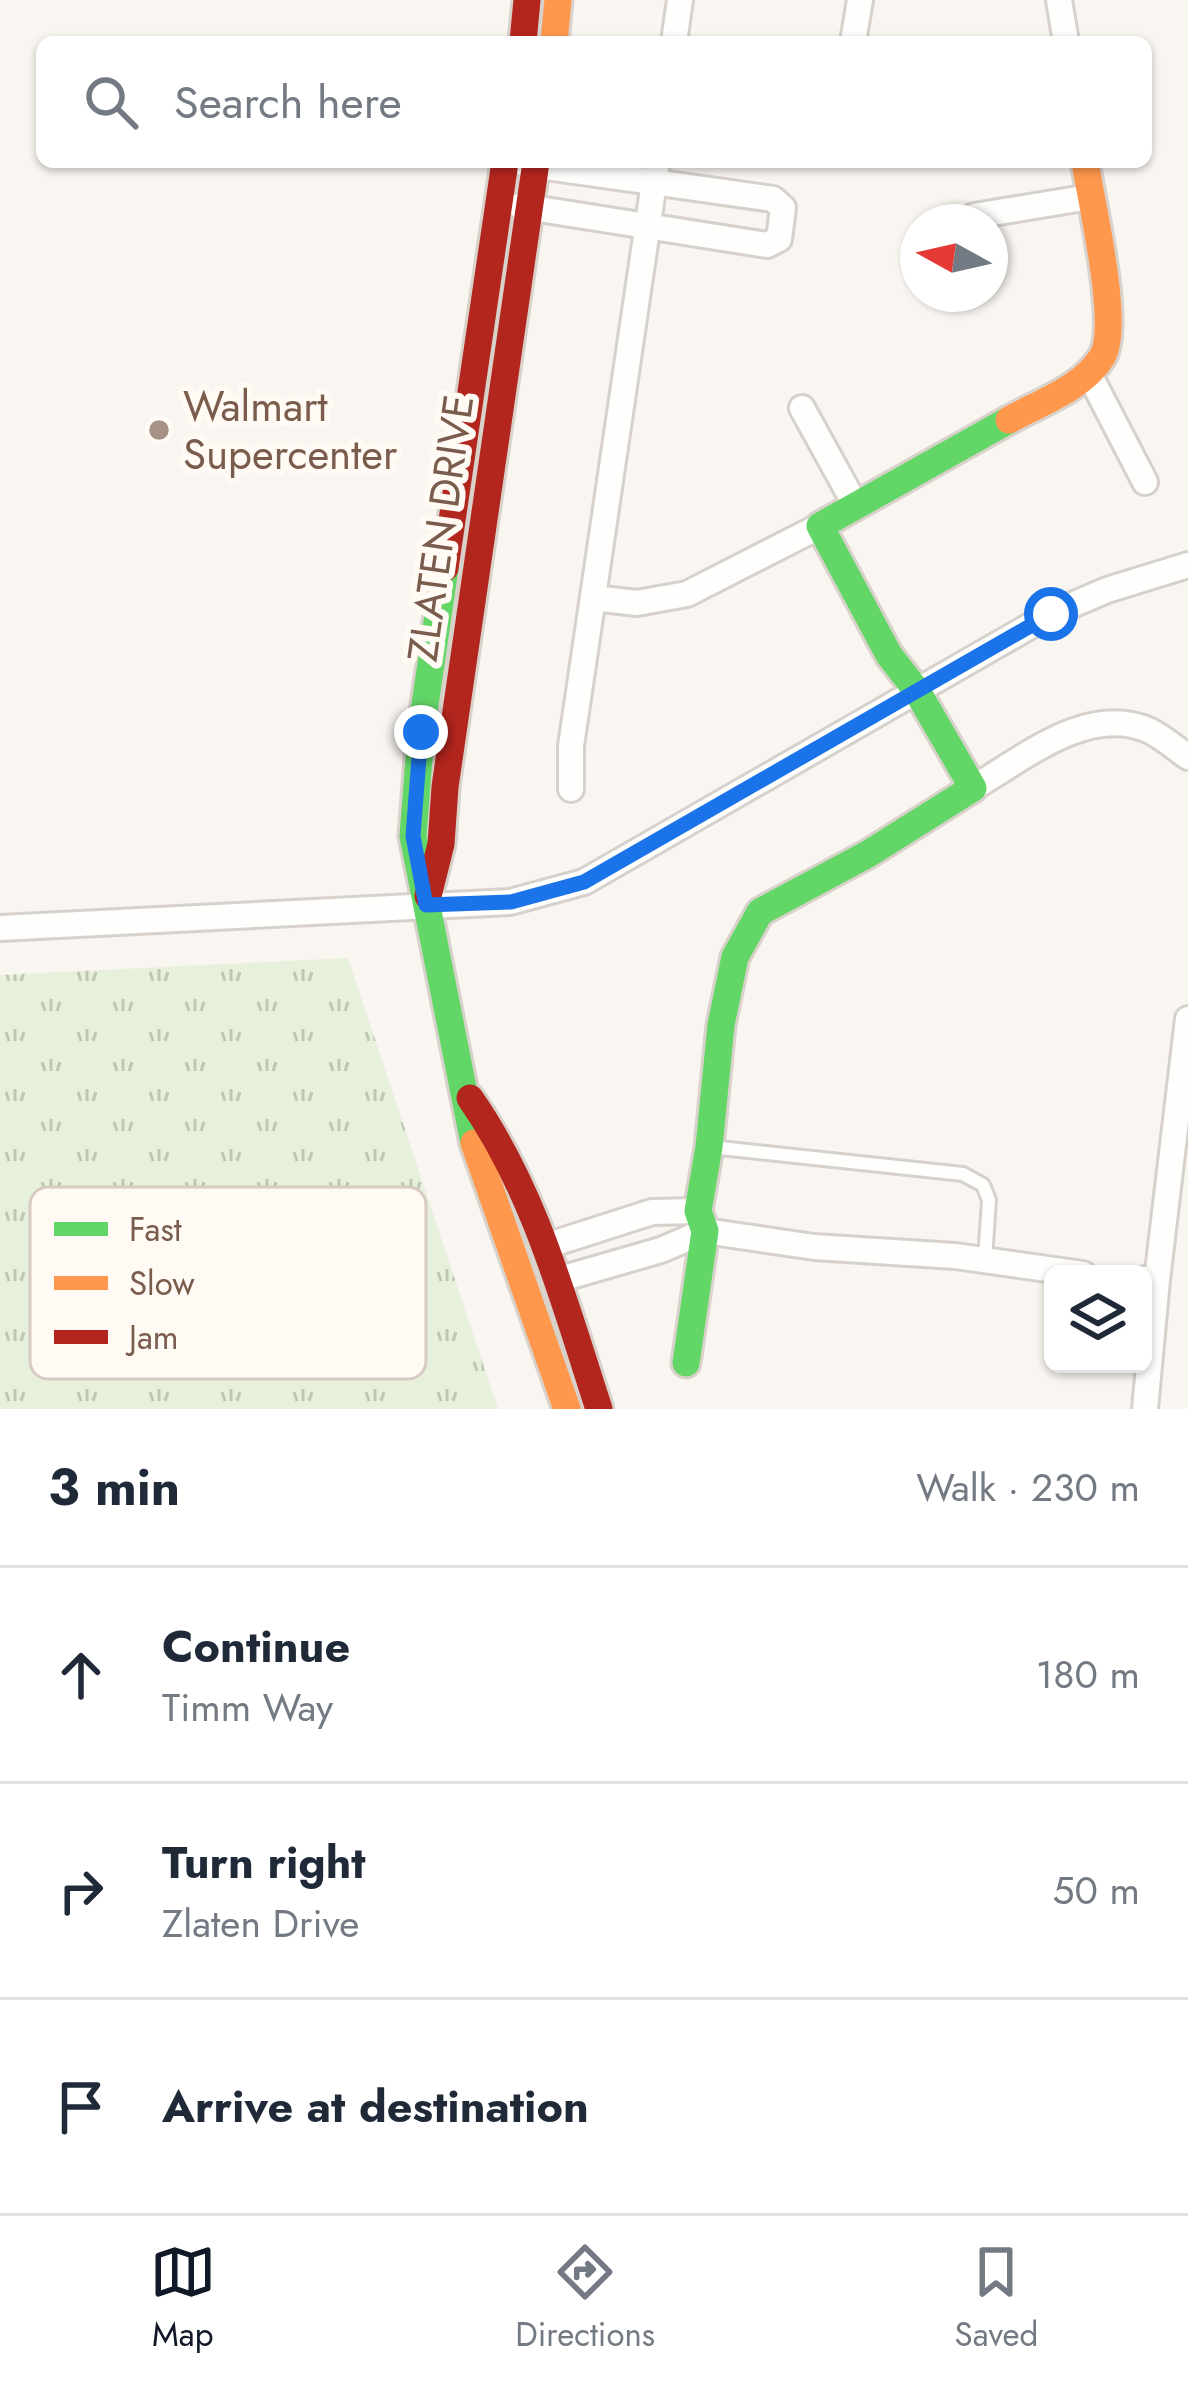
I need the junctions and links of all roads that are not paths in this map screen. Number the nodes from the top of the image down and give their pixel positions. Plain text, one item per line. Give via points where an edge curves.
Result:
1 (526, 0) edge
2 (558, 0) edge
3 (680, 0) edge
4 (860, 0) edge
5 (1059, 0) edge
6 (523, 36) edge
7 (555, 36) edge
8 (675, 36) edge
9 (854, 36) edge
10 (1065, 36) edge
11 (520, 168) edge
12 (524, 168) edge
13 (606, 168) edge
14 (1086, 168) edge
15 (655, 171) edge
16 (1090, 197) junction
17 (500, 202) junction
18 (530, 207) junction
19 (1008, 210) edge
20 (647, 228) junction
21 (1088, 372) junction
22 (802, 408) dead end
23 (1145, 482) dead end
24 (856, 506) junction
25 (820, 526) junction
26 (1188, 565) edge
27 (593, 598) junction
28 (917, 691) junction
29 (1188, 757) edge
30 (571, 788) dead end
31 (973, 788) junction
32 (426, 905) junction
33 (0, 928) edge
34 (1188, 1019) edge
35 (463, 1088) junction
36 (710, 1147) junction
37 (702, 1221) junction
38 (613, 1225) junction
39 (546, 1246) junction
40 (626, 1260) junction
41 (985, 1260) junction
42 (1152, 1266) edge
43 (1044, 1268) edge
44 (557, 1280) junction
45 (686, 1363) dead end
46 (1146, 1373) edge
47 (567, 1409) edge
48 (599, 1409) edge
49 (1145, 1409) edge

1 - 6 street
2 - 7 street
3 - 8 street
4 - 9 street
5 - 10 street
11 - 17 street, ZLATEN DRIVE
12 - 18 street, ZLATEN DRIVE
13 - 15 street
14 - 16 street
15 - 20 street
15 - 20 street via 773,199 783,208 779,238 767,245
16 - 19 street
16 - 21 street via 1110,322 1104,355
17 - 18 street
17 - 32 street, ZLATEN DRIVE via 415,787 413,836
18 - 20 street
18 - 32 street, ZLATEN DRIVE via 442,844
20 - 27 street
21 - 23 street
21 - 24 street
22 - 24 street
24 - 25 street
25 - 27 street via 687,595 637,603
25 - 28 street
26 - 28 street via 1051,614
27 - 30 street
28 - 31 street
28 - 32 street via 584,882 511,902
29 - 31 street via 1148,730 1104,722 1061,736
31 - 36 street via 760,912 735,957
32 - 33 street
32 - 35 street, ZLATEN DRIVE
34 - 42 street
35 - 39 street, ZLATEN DRIVE via 501,1142
35 - 47 street, ZLATEN DRIVE via 476,1159
36 - 37 street
36 - 41 lane via 962,1174 983,1185 989,1200
37 - 38 street via 652,1212
37 - 40 street
37 - 41 street via 814,1247
37 - 45 street
38 - 39 street
38 - 40 street
39 - 44 street, ZLATEN DRIVE
40 - 44 street
41 - 43 street
44 - 48 street, ZLATEN DRIVE
46 - 49 street

